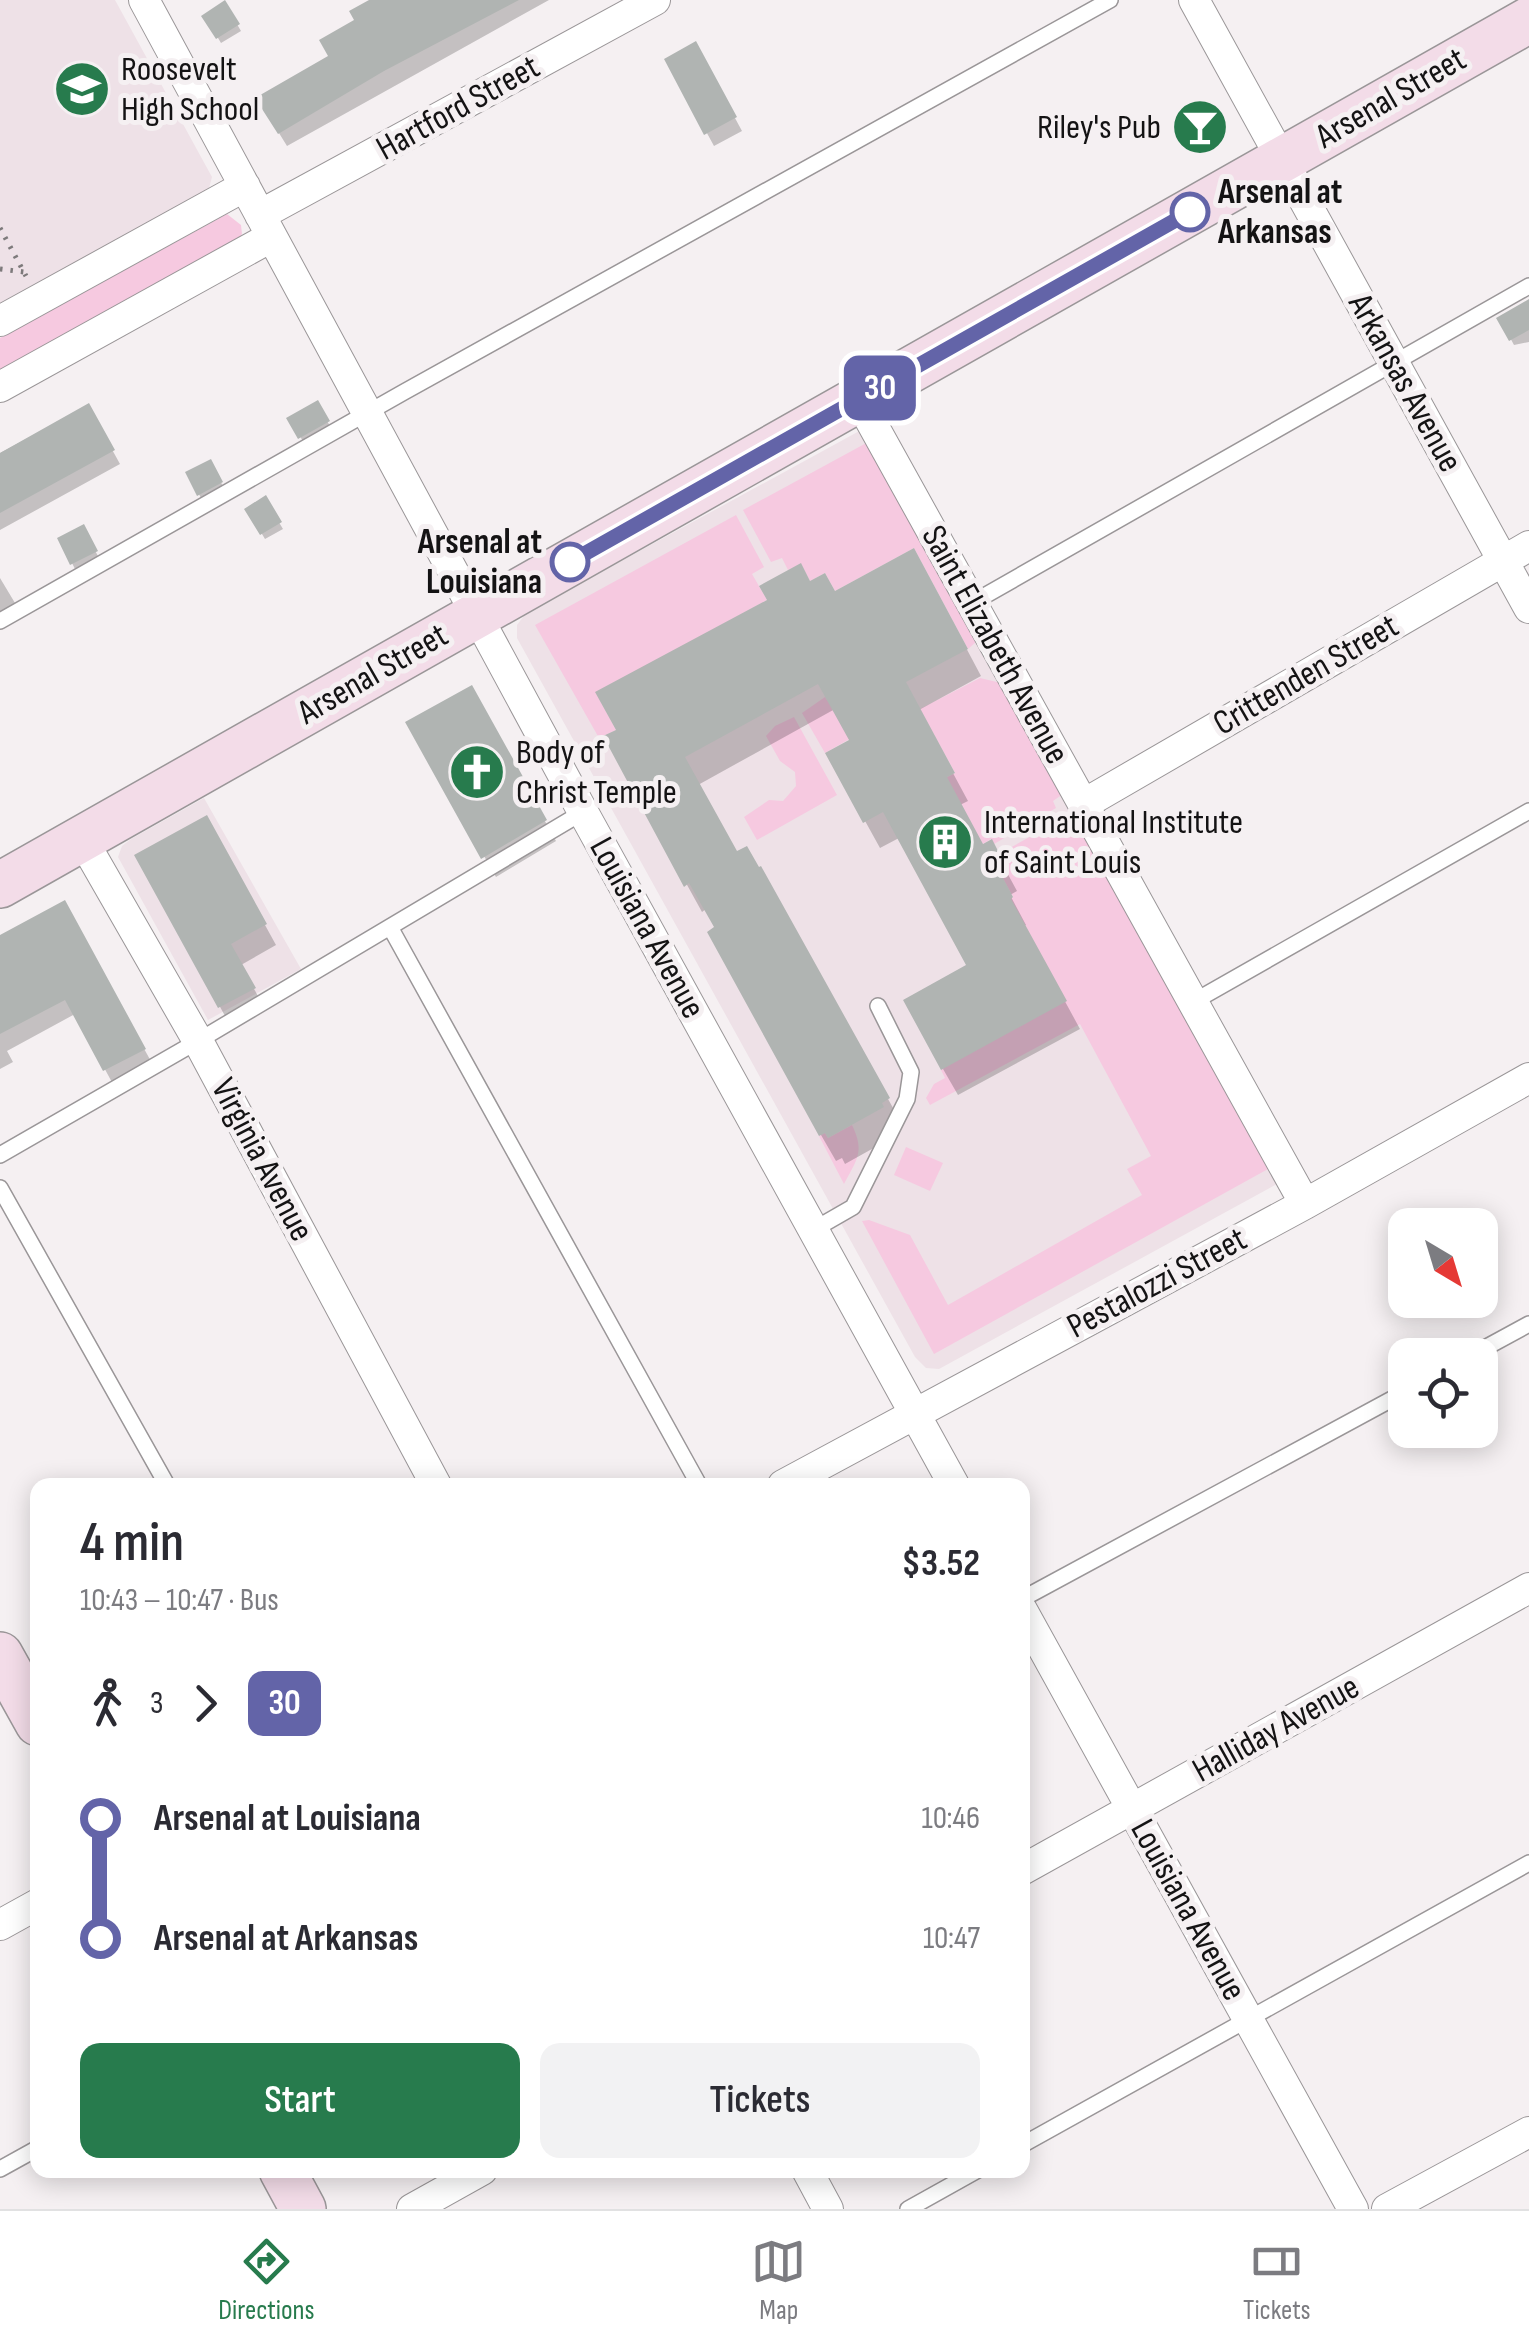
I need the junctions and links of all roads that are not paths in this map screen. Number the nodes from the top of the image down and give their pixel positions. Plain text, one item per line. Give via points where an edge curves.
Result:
1 (655, 0) edge
2 (1110, 0) edge
3 (1194, 0) edge
4 (152, 5) edge
5 (1529, 20) edge
6 (1280, 161) junction
7 (245, 186) junction
8 (266, 226) junction
9 (1529, 286) edge
10 (0, 321) edge
11 (1394, 362) junction
12 (0, 387) edge
13 (859, 400) junction
14 (367, 414) junction
15 (1516, 553) edge
16 (972, 603) junction
17 (1529, 608) edge
18 (478, 614) junction
19 (0, 621) edge
20 (1084, 804) junction
21 (1529, 811) edge
22 (583, 812) junction
23 (82, 839) junction
24 (0, 885) edge
25 (390, 927) junction
26 (1193, 1002) junction
27 (878, 1006) dead end
28 (198, 1041) junction
29 (1529, 1078) edge
30 (0, 1155) edge
31 (0, 1188) edge
32 (1305, 1204) junction
33 (813, 1230) junction
34 (1529, 1324) edge
35 (1498, 1341) edge
36 (1388, 1401) edge
37 (914, 1413) junction
38 (163, 1478) edge
39 (432, 1478) edge
40 (695, 1478) edge
41 (797, 1478) edge
42 (950, 1478) edge
43 (1529, 1588) edge
44 (1030, 1595) edge
45 (1030, 1624) edge
46 (0, 1655) edge
47 (30, 1709) edge
48 (1132, 1809) junction
49 (1529, 1863) edge
50 (1030, 1866) edge
51 (30, 1909) edge
52 (0, 1926) edge
53 (1248, 2020) junction
54 (1529, 2132) edge
55 (1030, 2141) edge
56 (30, 2152) edge
57 (0, 2169) edge
58 (286, 2178) edge
59 (468, 2178) edge
60 (811, 2178) edge
61 (964, 2178) edge
62 (303, 2209) edge
63 (412, 2209) edge
64 (828, 2209) edge
65 (908, 2209) edge
66 (1353, 2209) edge
67 (1387, 2209) edge

1 - 8 street, Hartford Street
2 - 14 lane
3 - 6 street, Arkansas Avenue
4 - 7 street, Louisiana Avenue
5 - 6 main road, Arsenal Street
6 - 11 street, Arkansas Avenue
6 - 13 main road, Arsenal Street
7 - 8 street, Louisiana Avenue
7 - 10 street
8 - 12 street, Hartford Street
8 - 14 street, Louisiana Avenue
9 - 11 lane
11 - 15 street, Arkansas Avenue
11 - 16 lane
13 - 16 street, Saint Elizabeth Avenue
13 - 18 main road, Arsenal Street
14 - 18 street, Louisiana Avenue
14 - 19 lane
15 - 17 street, Arkansas Avenue
15 - 20 street, Crittenden Street
16 - 20 street, Saint Elizabeth Avenue
18 - 22 street, Louisiana Avenue
18 - 23 main road, Arsenal Street
20 - 26 street, Saint Elizabeth Avenue
21 - 26 lane
22 - 25 lane
22 - 33 street, Louisiana Avenue
23 - 24 main road, Arsenal Street
23 - 28 street, Virginia Avenue
25 - 28 lane
25 - 40 lane
26 - 32 street, Saint Elizabeth Avenue
27 - 33 lane via 911,1072 906,1099 854,1207
28 - 30 lane
28 - 39 street, Virginia Avenue
29 - 32 street, Pestalozzi Street
31 - 38 lane
32 - 37 street, Pestalozzi Street
33 - 37 street, Louisiana Avenue
34 - 35 lane
36 - 44 lane
37 - 41 street, Pestalozzi Street
37 - 42 street, Louisiana Avenue
43 - 48 street, Halliday Avenue
45 - 48 street, Louisiana Avenue
46 - 47 main road
48 - 50 street, Halliday Avenue
48 - 53 street, Louisiana Avenue
49 - 53 lane
51 - 52 street
53 - 55 lane
53 - 66 street, Louisiana Avenue
54 - 67 street
56 - 57 lane
58 - 62 main road
59 - 63 street
60 - 64 street
61 - 65 lane

